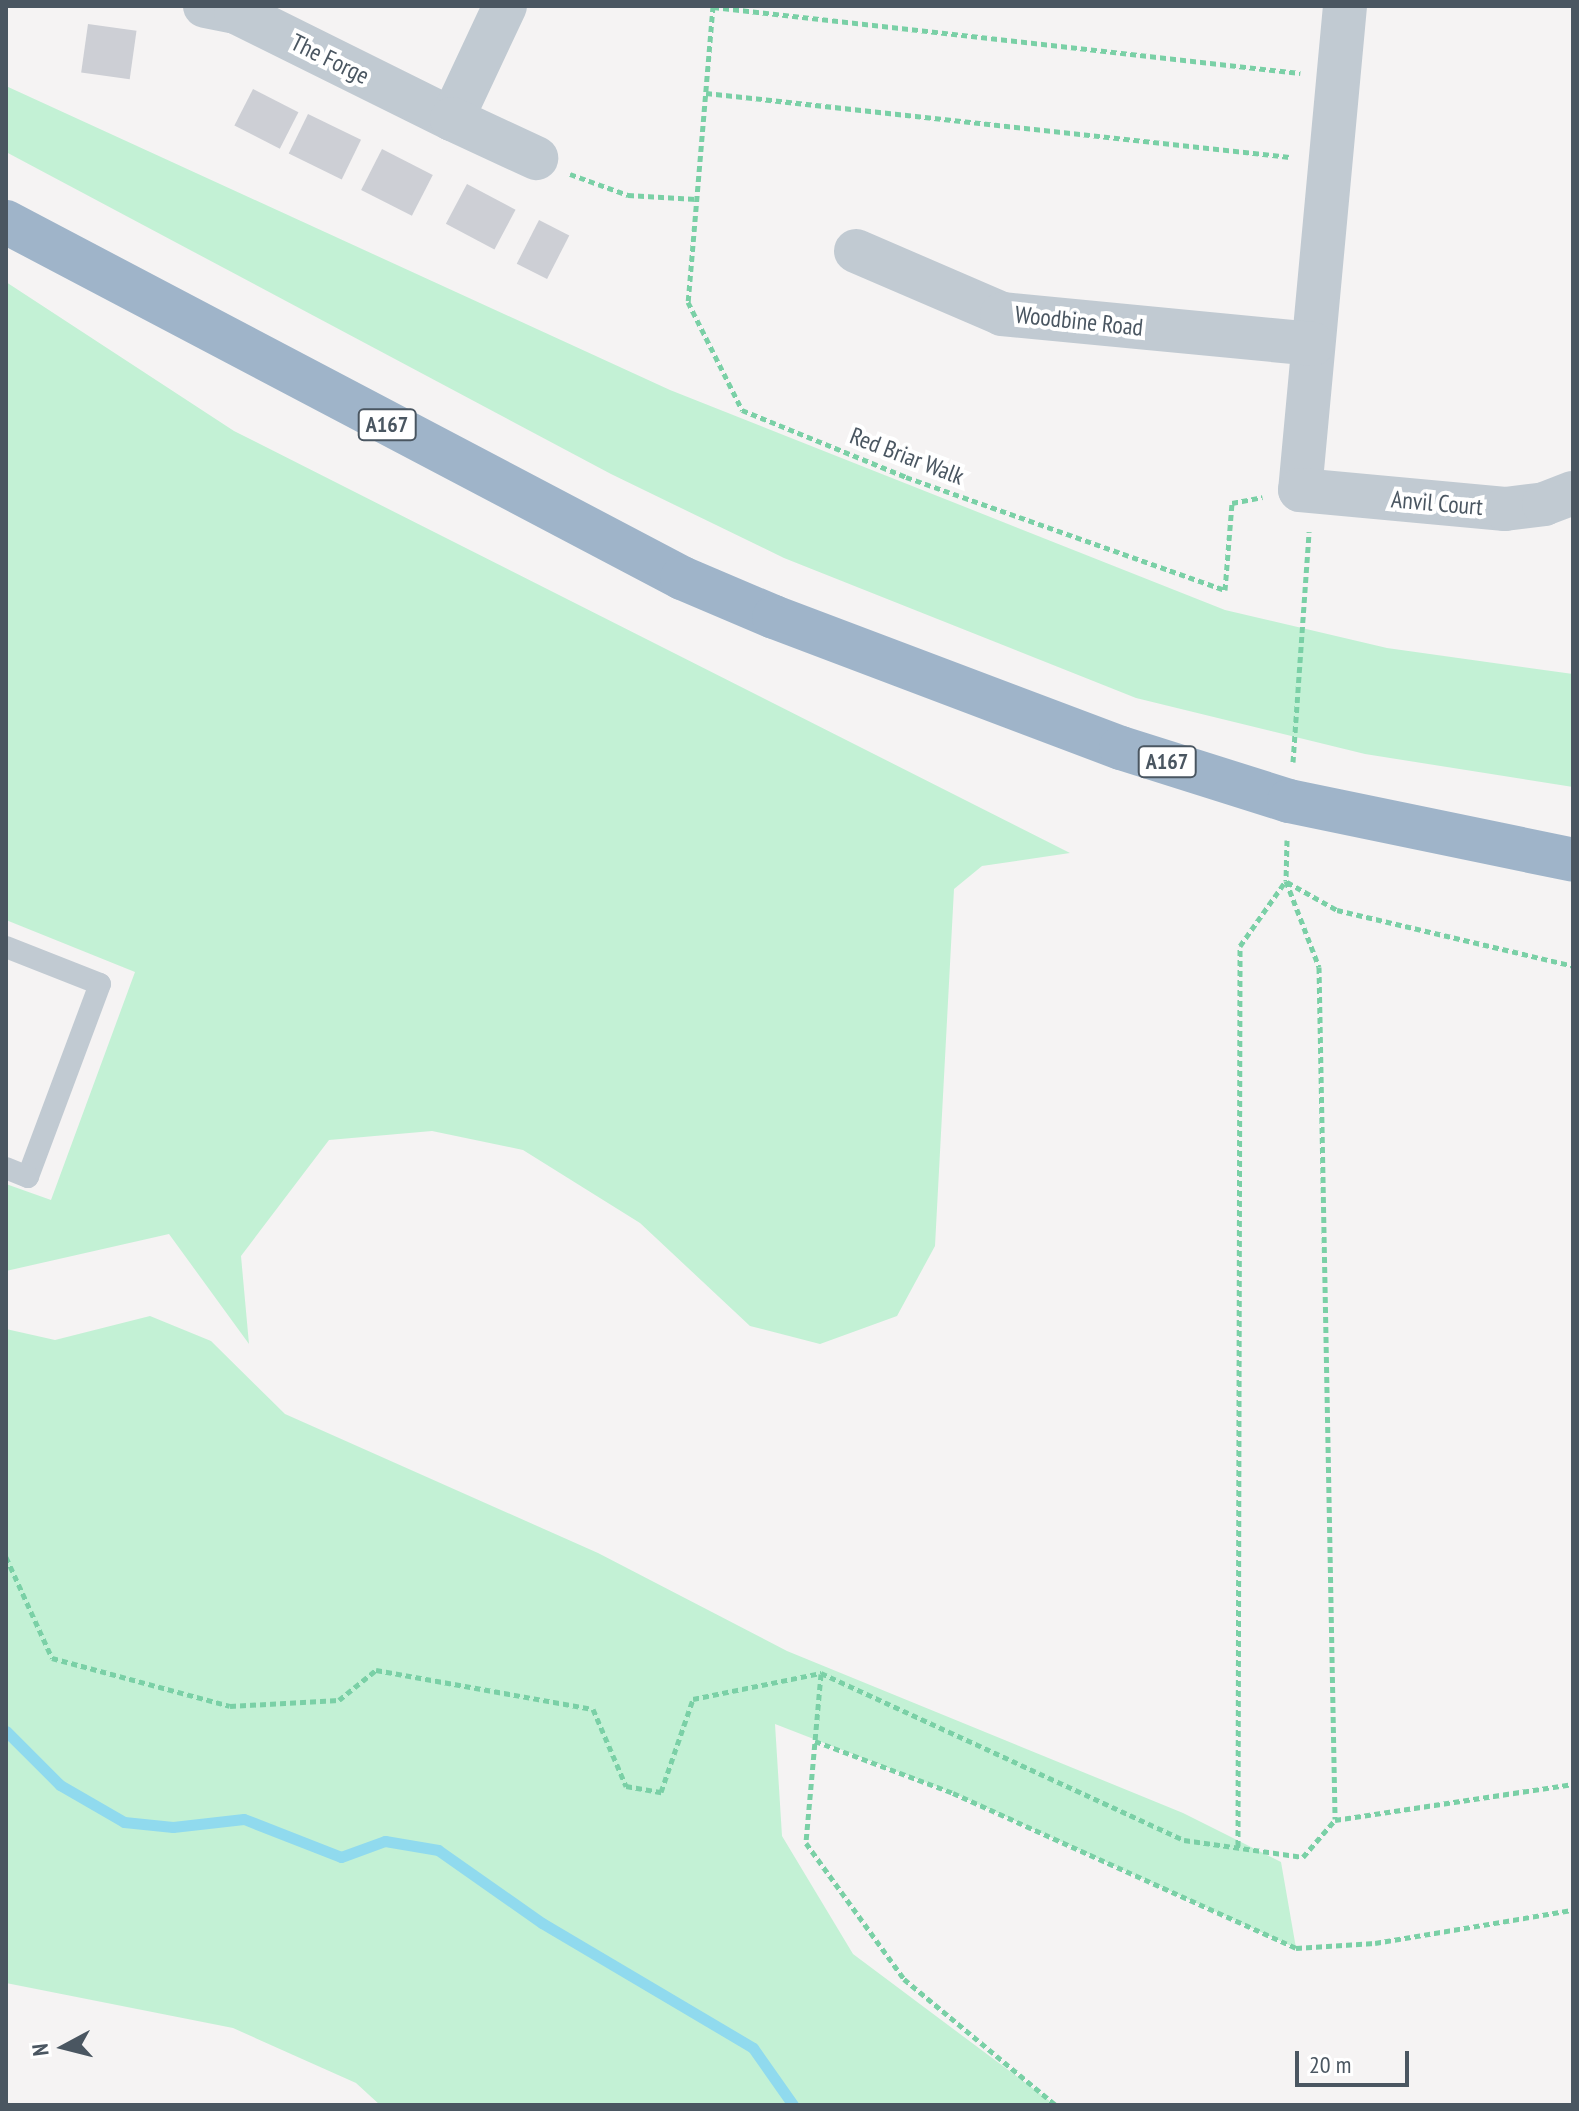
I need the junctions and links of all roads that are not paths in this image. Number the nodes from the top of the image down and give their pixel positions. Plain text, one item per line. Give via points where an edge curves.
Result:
1 (205, 6) edge
2 (505, 6) edge
3 (1345, 6) edge
4 (452, 119) junction
5 (536, 158) dead end
6 (6, 222) edge
7 (856, 251) dead end
8 (1313, 344) junction
9 (1573, 493) edge
10 (1573, 860) edge
11 (6, 947) edge
12 (6, 1168) edge

1 - 4 street, The Forge via 236,12
2 - 4 street
3 - 8 street
4 - 5 street, The Forge
6 - 10 highway, A167 via 682,578 1121,748 1291,780
7 - 8 street, Woodbine Road via 1002,314
8 - 9 street, Anvil Court via 1306,490 1505,509 1544,504
11 - 12 lane via 100,984 28,1177

